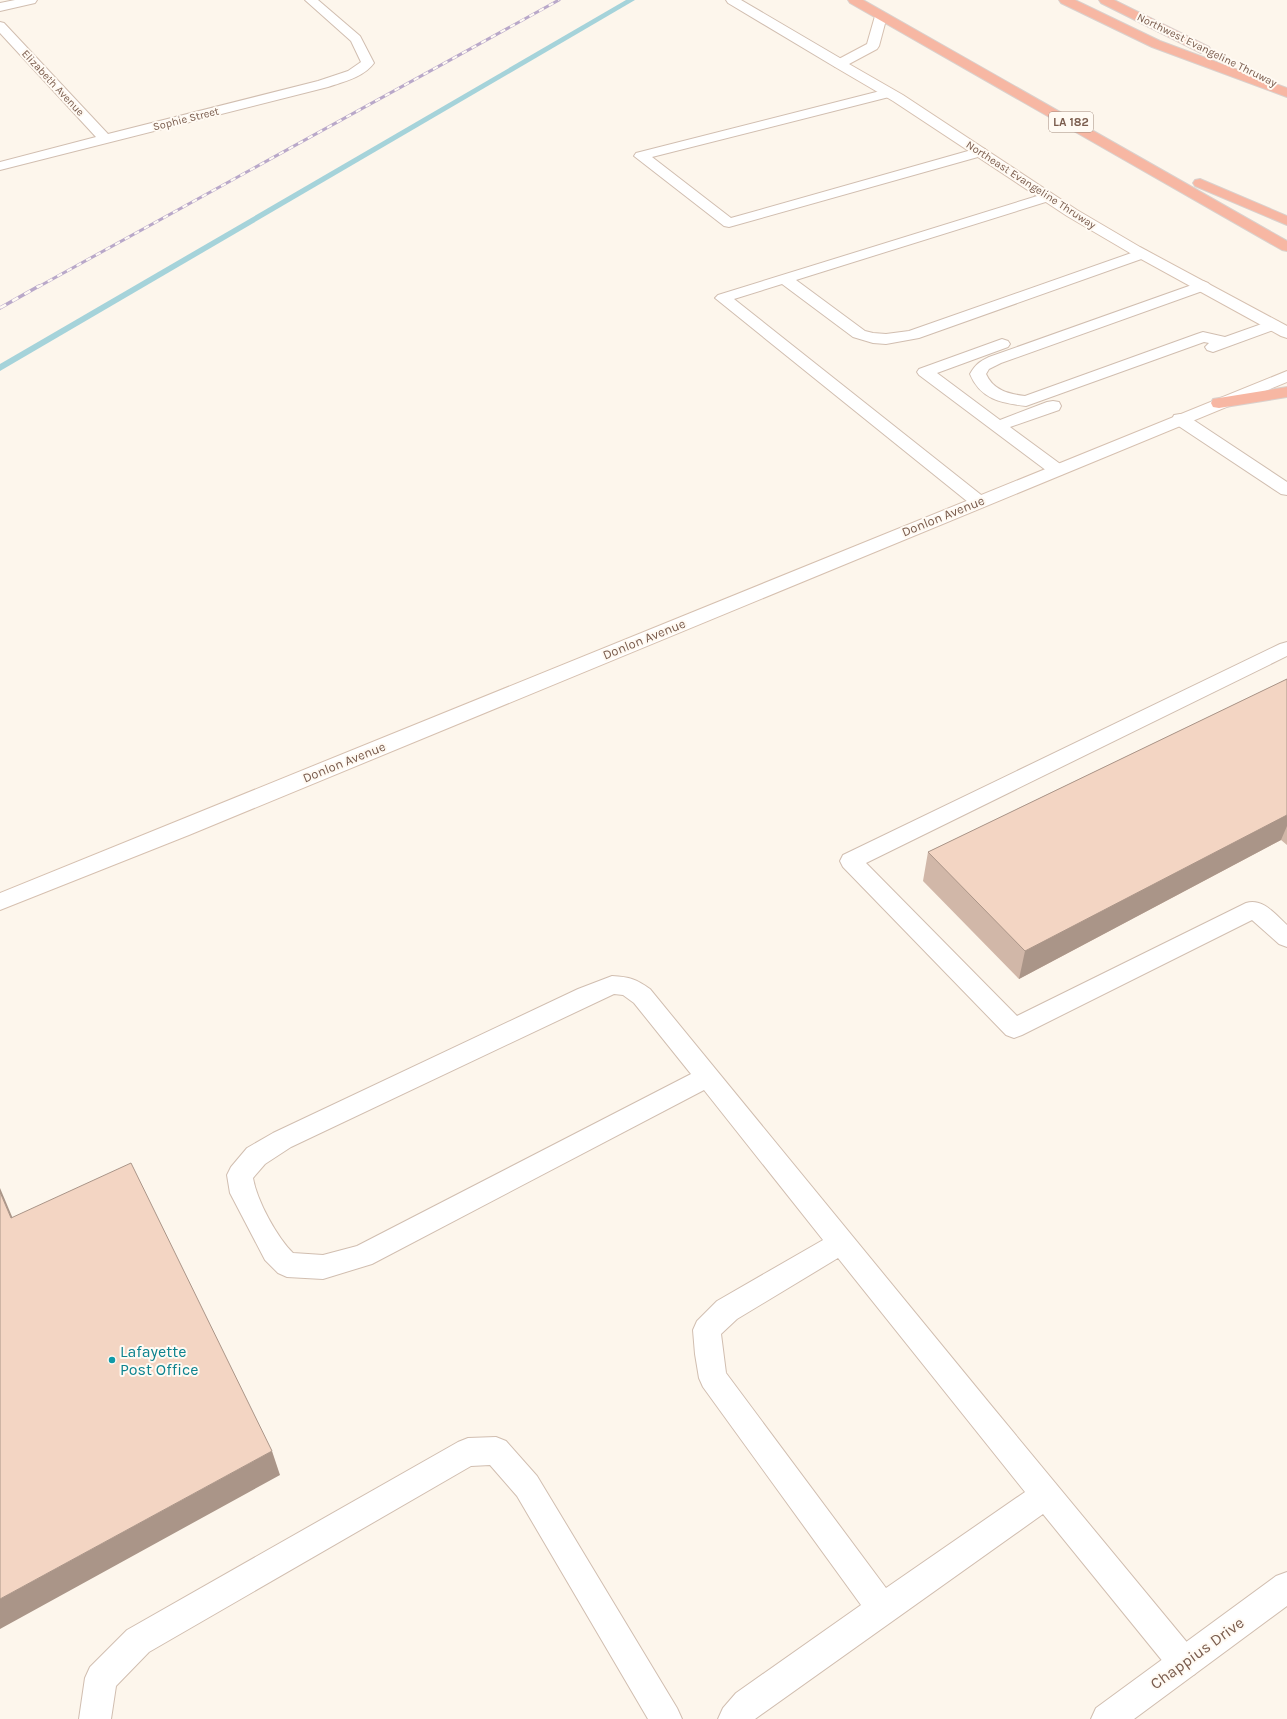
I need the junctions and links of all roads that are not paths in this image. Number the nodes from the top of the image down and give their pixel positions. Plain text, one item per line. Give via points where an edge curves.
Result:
1 (31, 0) edge
2 (312, 0) edge
3 (732, 0) edge
4 (854, 0) edge
5 (861, 0) edge
6 (1065, 0) edge
7 (1105, 0) edge
8 (0, 6) edge
9 (882, 16) junction
10 (0, 26) edge
11 (840, 64) junction
12 (888, 92) junction
13 (1287, 92) edge
14 (105, 140) junction
15 (1105, 142) junction
16 (980, 152) junction
17 (0, 166) edge
18 (1047, 197) junction
19 (1287, 220) edge
20 (1287, 247) edge
21 (1142, 254) junction
22 (1187, 277) junction
23 (785, 278) junction
24 (1203, 286) junction
25 (1273, 325) junction
26 (1287, 333) edge
27 (1226, 342) junction
28 (1287, 376) edge
29 (1287, 392) edge
30 (1219, 403) junction
31 (1180, 419) junction
32 (998, 426) junction
33 (1057, 470) junction
34 (1287, 490) edge
35 (979, 502) junction
36 (1287, 648) edge
37 (0, 902) edge
38 (1287, 938) edge
39 (707, 1077) junction
40 (842, 1242) junction
41 (1046, 1494) junction
42 (1287, 1587) edge
43 (882, 1608) junction
44 (1184, 1662) junction
45 (95, 1719) edge
46 (666, 1719) edge
47 (734, 1719) edge
48 (1107, 1719) edge

1 - 8 street
2 - 14 street, Sophie Street via 356,39 368,63 351,75 323,84
3 - 11 street, Northeast Evangeline Thruway
4 - 9 highway, LA 182
5 - 9 highway
6 - 13 highway via 1156,44
7 - 13 highway, Northwest Evangeline Thruway
9 - 11 street via 873,46
9 - 15 highway, LA 182
10 - 14 street, Elizabeth Avenue
11 - 12 street, Northeast Evangeline Thruway
12 - 16 street, Northeast Evangeline Thruway
12 - 16 street via 641,156 729,223
14 - 17 street, Sophie Street
15 - 19 highway
15 - 20 highway, LA 182
16 - 18 street, Northeast Evangeline Thruway
18 - 21 street, Northeast Evangeline Thruway
18 - 23 street
21 - 22 street, Northeast Evangeline Thruway
21 - 23 street via 897,339 880,340 859,334
22 - 24 street, Northeast Evangeline Thruway
22 - 32 street via 926,372
23 - 35 street via 723,298
24 - 25 street, Northeast Evangeline Thruway
24 - 27 street via 995,360 983,366 978,374 980,380 998,395 1026,401 1203,337
25 - 26 street, Northeast Evangeline Thruway
25 - 27 street
27 - 32 street
28 - 30 street, Donlon Avenue
29 - 30 highway
30 - 31 street, Donlon Avenue
31 - 33 street, Donlon Avenue
31 - 34 street
32 - 33 street
33 - 35 street, Donlon Avenue
35 - 37 street, Donlon Avenue
36 - 38 street via 852,861 1014,1028 1254,908
39 - 39 street via 642,996 628,986 612,986 282,1140 256,1156 240,1175 243,1193 274,1252 287,1265 324,1267 363,1256
39 - 40 street
40 - 41 street
40 - 43 street via 727,1310 707,1330 709,1354 713,1378
41 - 43 street
41 - 44 street
42 - 44 street, Chappius Drive
43 - 47 street via 747,1704
44 - 48 street, Chappius Drive
45 - 46 street via 101,1678 138,1641 468,1452 496,1451 527,1486

